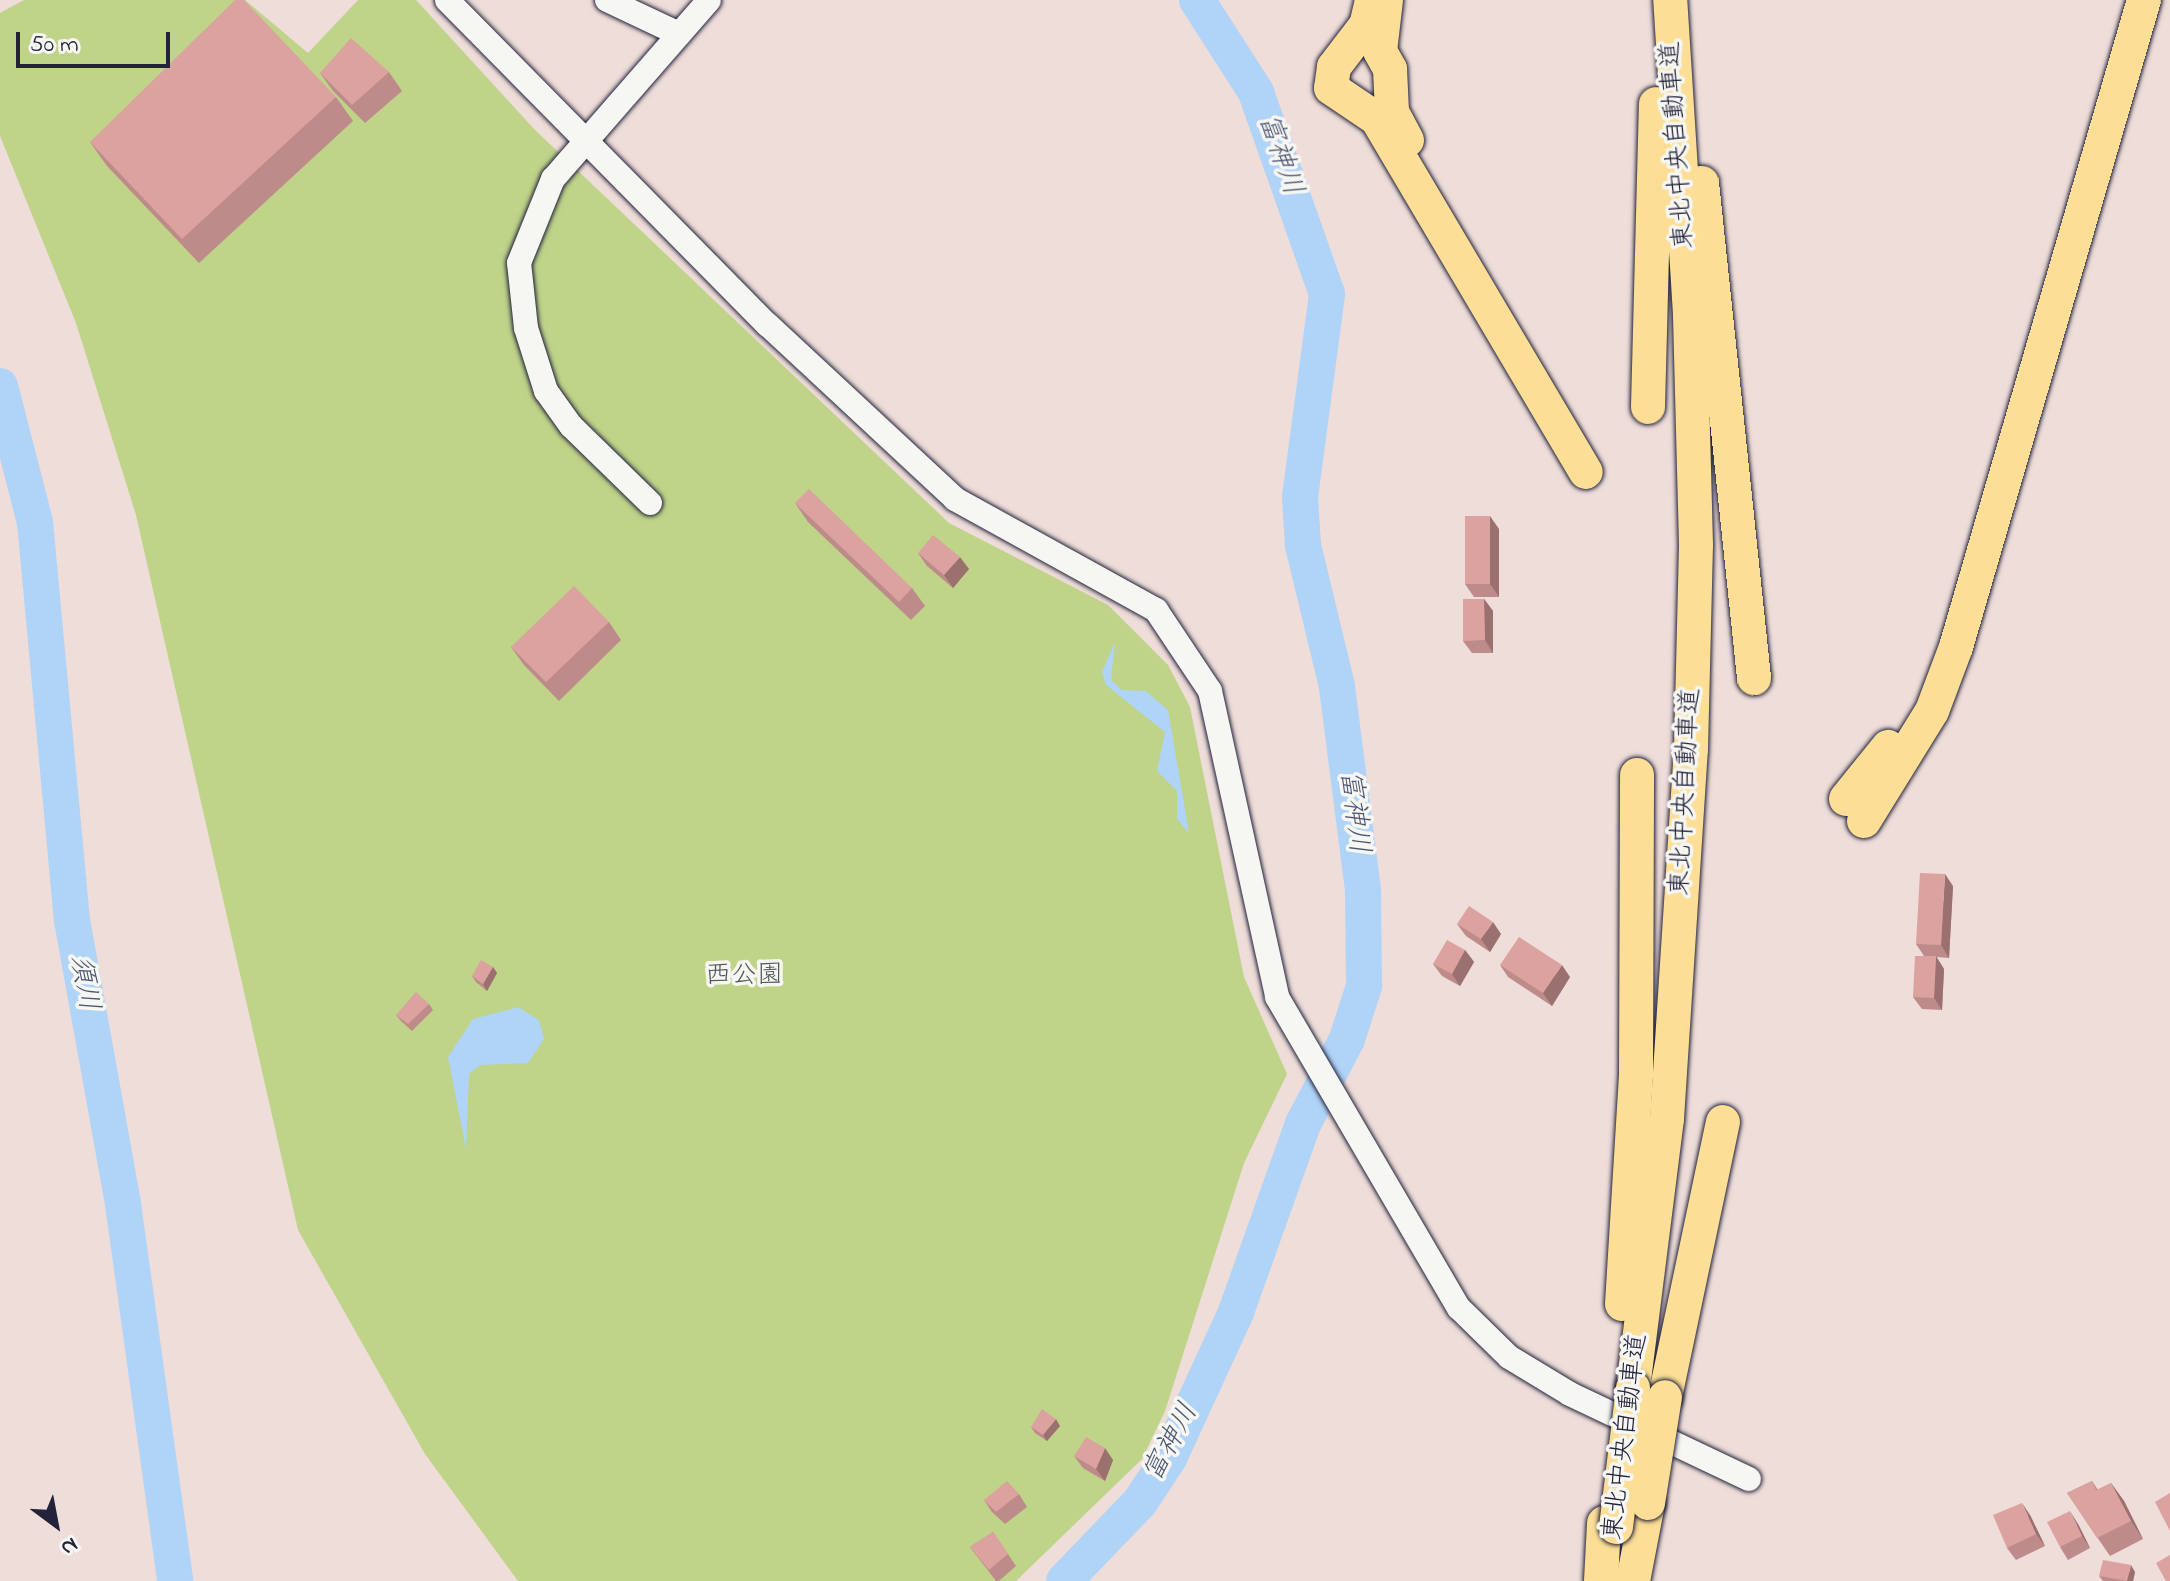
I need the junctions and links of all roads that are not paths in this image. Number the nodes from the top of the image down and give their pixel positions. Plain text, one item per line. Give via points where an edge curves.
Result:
1 (447, 0) edge
2 (607, 0) edge
3 (709, 0) edge
4 (1372, 0) edge
5 (1386, 0) edge
6 (1650, 0) edge
7 (1670, 0) edge
8 (1678, 0) edge
9 (2143, 0) edge
10 (679, 34) junction
11 (583, 143) junction
12 (1648, 407) dead end
13 (650, 503) dead end
14 (1754, 678) dead end
15 (1637, 775) dead end
16 (1855, 810) dead end
17 (1723, 1122) dead end
18 (1638, 1390) junction
19 (1749, 1479) dead end
20 (1610, 1525) junction
21 (1601, 1581) edge
22 (1608, 1581) edge
23 (1633, 1581) edge

1 - 11 street
2 - 10 street
3 - 10 street
4 - 5 highway via 1366,25 1334,67 1331,88 1377,119 1592,465 1392,112 1390,69 1380,51
6 - 12 highway via 1655,251
7 - 18 highway, 東北中央自動車道 via 1690,314 1691,749 1667,1119
8 - 14 highway
9 - 16 highway via 1956,647 1932,711
10 - 11 street
11 - 13 street via 553,179 519,263 526,328 554,403
11 - 19 street via 955,499 1156,610 1189,651 1227,746 1277,997 1435,1271 1485,1339 1570,1394
15 - 18 highway
17 - 18 highway
18 - 20 highway, 東北中央自動車道, bridge
18 - 23 highway, bridge via 1648,1503
20 - 21 highway
20 - 22 highway, 東北中央自動車道

